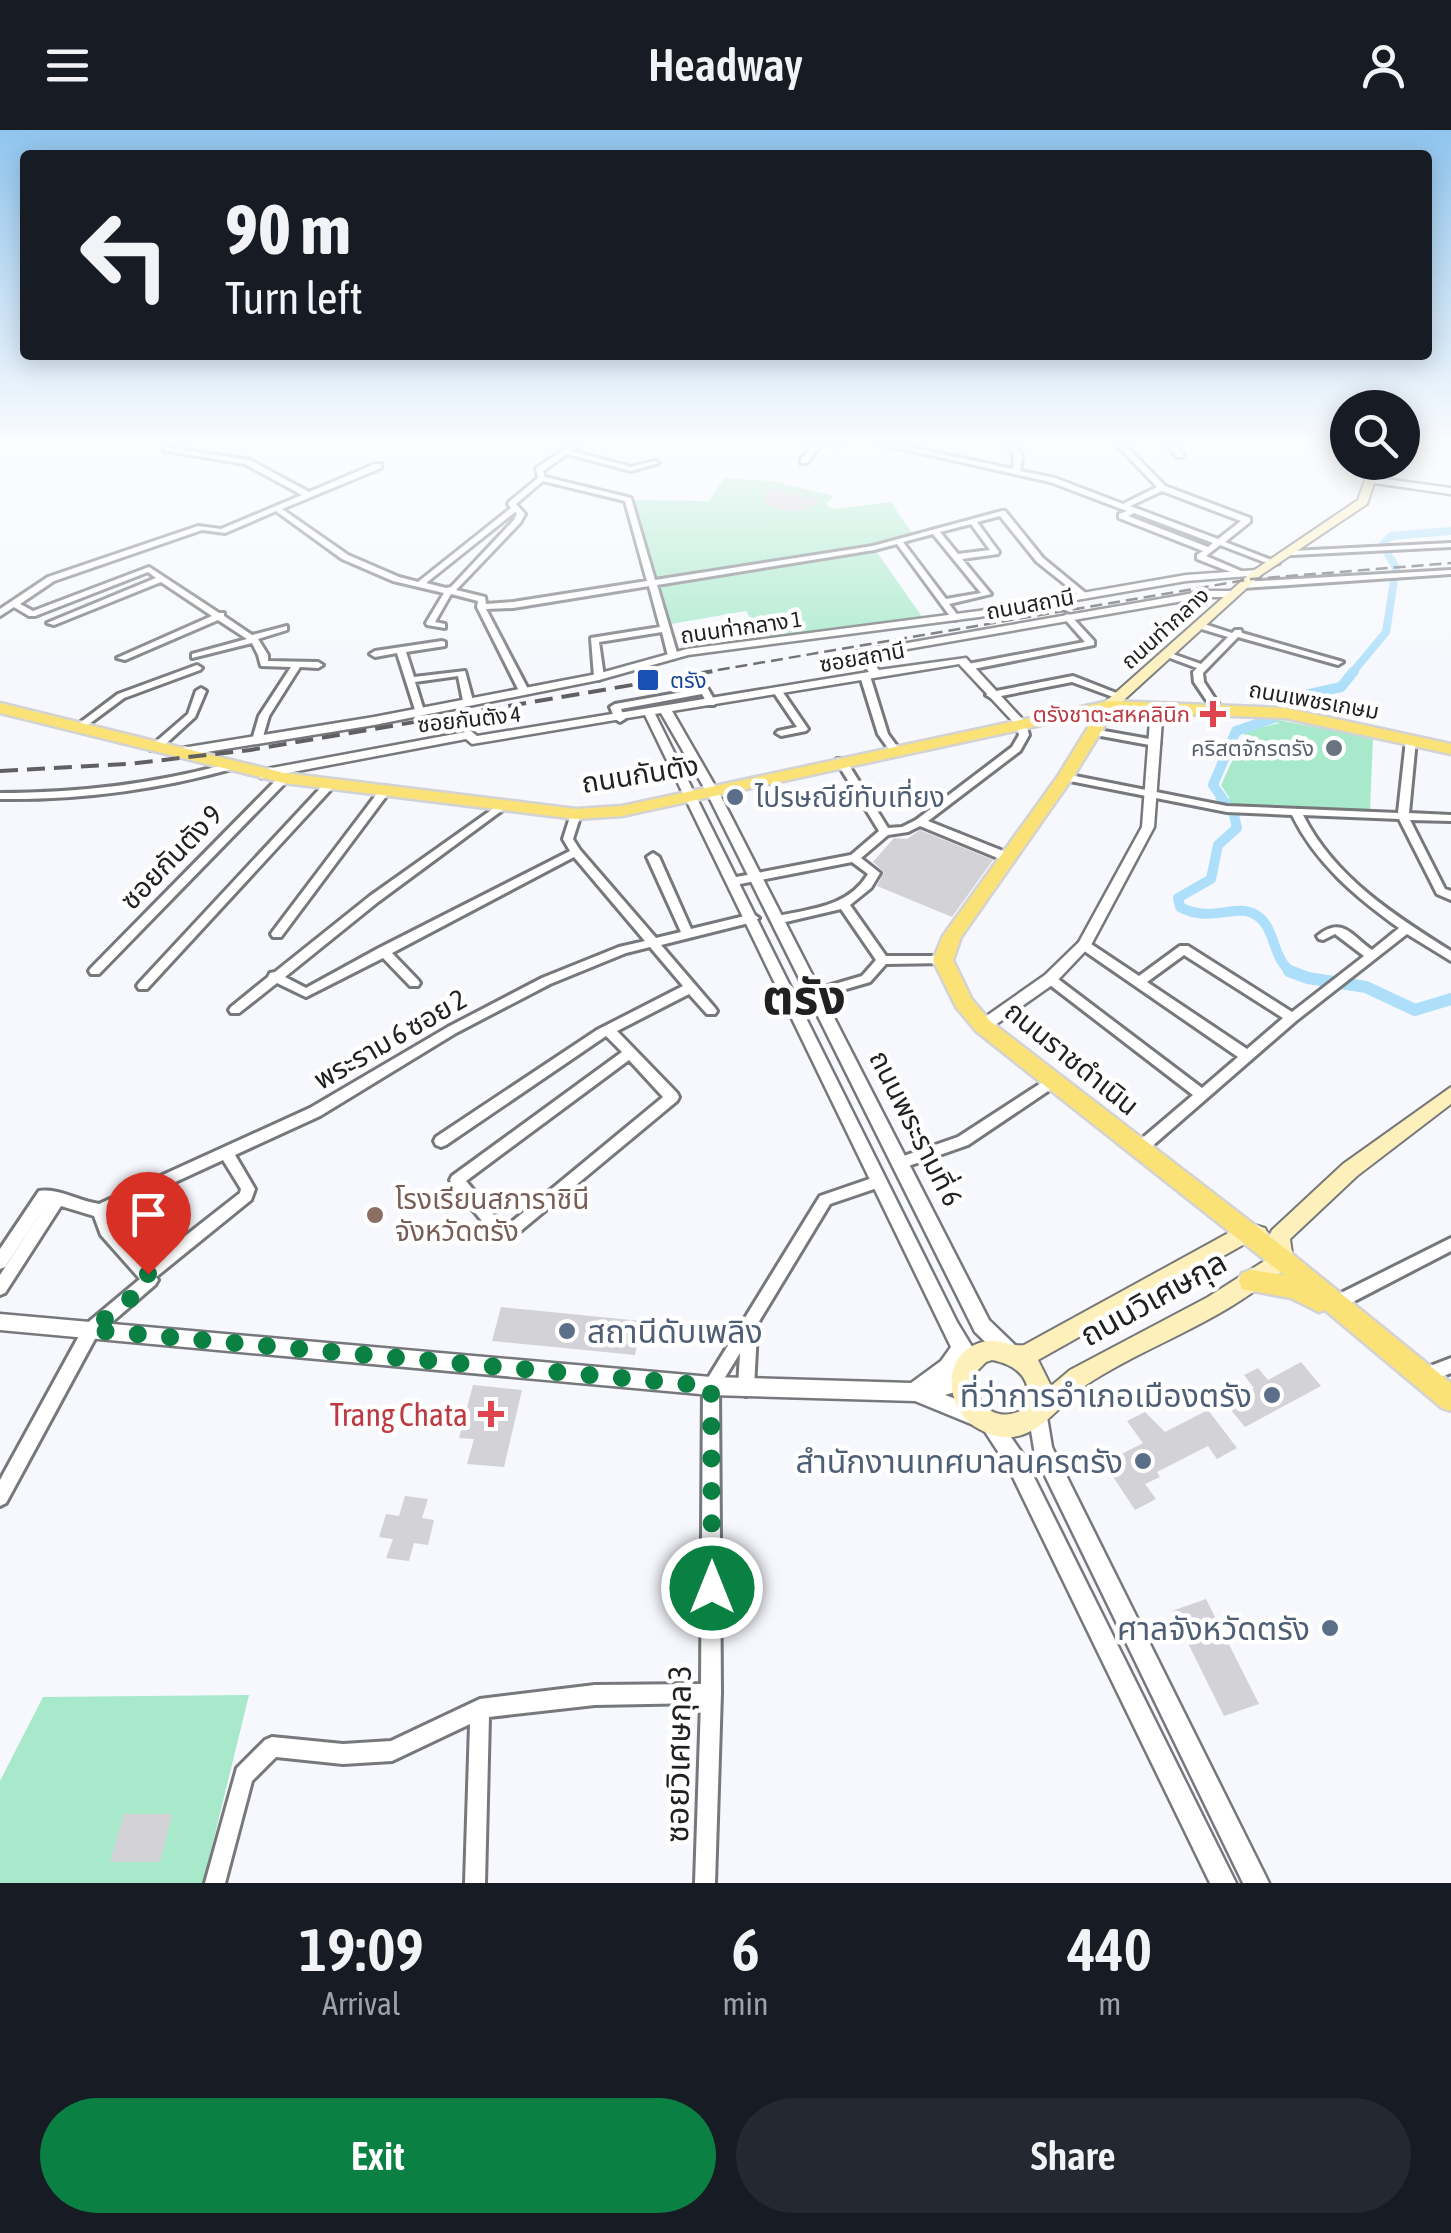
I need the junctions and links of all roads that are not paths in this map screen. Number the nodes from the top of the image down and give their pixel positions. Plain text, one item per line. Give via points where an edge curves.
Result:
1 (236, 526) edge
2 (301, 526) edge
3 (494, 526) edge
4 (512, 526) edge
5 (636, 526) edge
6 (958, 526) edge
7 (975, 526) edge
8 (1012, 526) edge
9 (1147, 526) edge
10 (1176, 526) edge
11 (1239, 526) edge
12 (1330, 526) edge
13 (935, 532) junction
14 (899, 542) junction
15 (1219, 542) junction
16 (1451, 545) edge
17 (1209, 550) junction
18 (1292, 553) junction
19 (954, 558) junction
20 (1275, 563) junction
21 (1451, 572) edge
22 (162, 578) junction
23 (652, 581) junction
24 (1244, 582) junction
25 (420, 584) junction
26 (451, 589) junction
27 (1084, 595) junction
28 (944, 602) junction
29 (16, 604) junction
30 (481, 607) junction
31 (0, 613) edge
32 (221, 616) junction
33 (955, 617) junction
34 (1067, 617) junction
35 (52, 624) dead end
36 (442, 626) dead end
37 (1201, 626) junction
38 (284, 628) dead end
39 (666, 628) junction
40 (1237, 633) junction
41 (253, 639) junction
42 (442, 644) dead end
43 (402, 650) junction
44 (375, 654) dead end
45 (1167, 655) junction
46 (673, 656) junction
47 (122, 658) dead end
48 (1338, 662) dead end
49 (298, 664) junction
50 (318, 665) dead end
51 (968, 667) junction
52 (1202, 668) junction
53 (871, 675) junction
54 (599, 677) junction
55 (410, 680) junction
56 (201, 692) dead end
57 (524, 692) junction
58 (778, 693) junction
59 (991, 695) junction
60 (468, 701) junction
61 (711, 703) junction
62 (1157, 707) junction
63 (0, 708) edge
64 (1216, 708) junction
65 (419, 711) junction
66 (666, 711) junction
67 (1105, 713) junction
68 (0, 717) edge
69 (620, 719) junction
70 (1022, 724) junction
71 (78, 728) junction
72 (781, 734) dead end
73 (257, 740) junction
74 (1412, 740) junction
75 (1155, 742) junction
76 (156, 748) junction
77 (894, 749) junction
78 (1451, 749) edge
79 (176, 753) junction
80 (841, 761) junction
81 (232, 766) junction
82 (261, 774) junction
83 (1064, 776) junction
84 (284, 778) junction
85 (330, 784) junction
86 (386, 789) junction
87 (712, 791) junction
88 (1148, 795) junction
89 (0, 796) edge
90 (694, 796) junction
91 (504, 804) junction
92 (1296, 812) junction
93 (576, 814) junction
94 (1403, 816) junction
95 (1451, 818) edge
96 (920, 822) junction
97 (885, 832) junction
98 (576, 852) junction
99 (653, 857) dead end
100 (854, 858) junction
101 (1009, 858) junction
102 (756, 877) junction
103 (735, 881) junction
104 (1451, 896) edge
105 (844, 905) junction
106 (776, 917) junction
107 (753, 918) junction
108 (1406, 929) junction
109 (278, 934) dead end
110 (687, 934) junction
111 (1323, 936) dead end
112 (655, 942) junction
113 (1084, 945) junction
114 (383, 952) junction
115 (1372, 956) junction
116 (1451, 956) edge
117 (883, 960) junction
118 (943, 960) junction
119 (95, 972) dead end
120 (274, 976) junction
121 (1050, 979) junction
122 (1139, 982) junction
123 (414, 983) dead end
124 (143, 986) dead end
125 (692, 987) junction
126 (814, 994) junction
127 (234, 1010) dead end
128 (711, 1011) dead end
129 (1292, 1018) junction
130 (983, 1026) junction
131 (610, 1032) junction
132 (630, 1054) junction
133 (1246, 1056) junction
134 (1052, 1081) junction
135 (1451, 1094) edge
136 (1202, 1095) junction
137 (441, 1141) dead end
138 (1138, 1150) junction
139 (227, 1154) junction
140 (900, 1163) junction
141 (878, 1182) junction
142 (59, 1197) junction
143 (100, 1210) junction
144 (1248, 1232) junction
145 (1451, 1244) edge
146 (1281, 1248) junction
147 (0, 1262) edge
148 (148, 1274) junction
149 (1251, 1281) junction
150 (0, 1288) edge
151 (1336, 1303) junction
152 (0, 1322) edge
153 (749, 1328) junction
154 (91, 1330) junction
155 (1014, 1355) junction
156 (964, 1363) junction
157 (1451, 1365) edge
158 (1426, 1375) junction
159 (711, 1386) junction
160 (746, 1388) junction
161 (915, 1392) junction
162 (1451, 1400) edge
163 (1038, 1412) junction
164 (984, 1420) junction
165 (0, 1497) edge
166 (711, 1693) junction
167 (480, 1708) junction
168 (214, 1883) edge
169 (476, 1883) edge
170 (705, 1883) edge
171 (1223, 1883) edge
172 (1256, 1883) edge

1 - 29 street via 201,528 69,572
2 - 25 street via 345,557
3 - 25 street
4 - 26 street
5 - 23 street
6 - 13 street
7 - 19 street via 995,552
8 - 27 street via 1040,560
9 - 17 street
10 - 15 street
11 - 15 street
12 - 18 main road, ถนนท่ากลาง
13 - 14 street
13 - 19 street
14 - 23 street
14 - 28 street
15 - 17 street
15 - 20 street
16 - 18 street
17 - 24 street via 1200,557
18 - 20 main road, ถนนท่ากลาง
19 - 28 street via 962,559 987,594
20 - 24 main road, ถนนท่ากลาง
21 - 24 street
22 - 29 street via 148,569 32,614
22 - 32 street
22 - 35 street
23 - 30 street
23 - 39 street
24 - 27 street, ถนนท่ากลาง 1 via 1186,578
24 - 34 street, ถนนสถานี
24 - 37 main road, ถนนท่ากลาง
25 - 26 street
26 - 30 street via 482,599
26 - 36 street via 430,623
27 - 33 street, ถนนท่ากลาง 1
28 - 33 street
29 - 31 street
30 - 57 street
32 - 41 street
32 - 47 street
33 - 46 street, ถนนท่ากลาง 1
34 - 51 street via 1091,643
34 - 53 street, ถนนสถานี via 860,654
37 - 40 street
37 - 45 main road, ถนนท่ากลาง
38 - 41 street
39 - 46 street
39 - 54 street via 594,640
40 - 48 street
40 - 52 street
41 - 49 street via 264,664
41 - 71 street via 121,696
42 - 43 street
43 - 44 street
43 - 55 street
45 - 52 street
45 - 67 main road, ถนนท่ากลาง
46 - 54 street, ถนนท่ากลาง 1
49 - 50 street
49 - 73 street via 264,716
51 - 53 street, ซอยสถานี via 962,660
51 - 59 street
52 - 64 street via 1199,682
53 - 58 street, ซอยสถานี
53 - 77 street via 883,734
54 - 57 street, ถนนท่ากลาง 1
55 - 60 street via 462,674
55 - 65 street
56 - 76 street via 192,715
57 - 60 street, ถนนท่ากลาง 1
58 - 61 street, ซอยสถานี
58 - 72 street via 803,730
59 - 67 street via 1073,679
59 - 70 street
60 - 65 street, ถนนท่ากลาง 1
61 - 66 street, ซอยสถานี
61 - 69 street via 705,691 615,707
62 - 64 main road, ถนนเพชรเกษม
62 - 67 main road, ถนนเพชรเกษม
62 - 75 street
63 - 71 main road, ถนนกันตัง
64 - 74 main road, ถนนเพชรเกษม via 1268,710
65 - 73 street, ถนนท่ากลาง 1
66 - 69 street, ซอยกันตัง 4
66 - 87 street, ถนนพระรามที่ 6
66 - 90 street, ถนนพระรามที่ 6
67 - 70 main road, ถนนกันตัง
67 - 75 street
67 - 83 main road
68 - 79 main road, ถนนกันตัง via 112,748
69 - 82 street, ซอยกันตัง 4 via 472,740 471,734
70 - 77 main road, ถนนกันตัง
70 - 96 street via 1016,749
71 - 76 main road, ถนนกันตัง
73 - 79 street, ถนนท่ากลาง 1
74 - 78 main road, ถนนเพชรเกษม
74 - 94 street
75 - 88 street
76 - 79 main road, ถนนกันตัง
77 - 80 main road, ถนนกันตัง
79 - 81 main road, ถนนกันตัง
80 - 87 main road, ถนนกันตัง
80 - 97 street
81 - 82 main road, ถนนกันตัง
81 - 89 street via 151,785
82 - 84 main road, ถนนกันตัง
83 - 88 street
83 - 101 main road
84 - 85 main road, ถนนกันตัง
84 - 119 street, ซอยกันตัง 9
85 - 86 main road, ถนนกันตัง
85 - 124 street
86 - 91 main road, ถนนกันตัง
86 - 109 street
87 - 90 main road, ถนนกันตัง
87 - 102 street, ถนนพระรามที่ 6
88 - 92 street via 1211,808
88 - 113 street via 1148,827
90 - 93 main road, ถนนกันตัง
90 - 103 street, ถนนพระรามที่ 6
91 - 93 main road, ถนนกันตัง
91 - 120 street
92 - 94 street
92 - 108 street via 1320,854
93 - 98 street via 568,839
94 - 95 street
94 - 104 street via 1441,891
96 - 97 street
96 - 101 street
97 - 100 street
98 - 112 street
98 - 114 street
99 - 110 street
100 - 102 street
100 - 105 street via 874,873
101 - 118 main road via 952,936
102 - 103 street
102 - 106 street, ถนนพระรามที่ 6
103 - 107 street, ถนนพระรามที่ 6
105 - 106 street
105 - 117 street
106 - 107 street
106 - 126 street, ถนนพระรามที่ 6
107 - 110 street, พระราม 6 ซอย 2
107 - 141 street, ถนนพระรามที่ 6
108 - 115 street
108 - 116 street
110 - 112 street, พระราม 6 ซอย 2
111 - 115 street via 1336,930
112 - 125 street
112 - 139 street, พระราม 6 ซอย 2 via 546,980 316,1112
113 - 121 street
113 - 122 street
114 - 120 street via 306,993
114 - 123 street
115 - 129 street
117 - 118 street
117 - 126 street via 866,979
118 - 130 main road, ถนนราชดำเนิน
120 - 127 street
121 - 130 street
121 - 136 street
122 - 129 street via 1184,949
122 - 133 street
125 - 128 street
125 - 131 street
126 - 140 street, ถนนพระรามที่ 6
129 - 133 street
130 - 134 main road, ถนนราชดำเนิน
131 - 132 street
131 - 137 street
132 - 132 street via 672,1097 512,1230 500,1232 457,1180
133 - 136 street
134 - 138 main road, ถนนราชดำเนิน
134 - 140 street via 963,1140
135 - 146 main road, ถนนวิเศษกุล via 1350,1170
136 - 138 street
138 - 144 main road, ถนนราชดำเนิน
139 - 143 street, พระราม 6 ซอย 2
139 - 148 street via 246,1196
140 - 155 street, ถนนพระรามที่ 6 via 982,1326
141 - 153 street via 825,1200
141 - 156 street, ถนนพระรามที่ 6
142 - 143 street
142 - 147 street via 44,1195
142 - 150 street
143 - 148 street via 106,1231
144 - 146 main road, ถนนราชดำเนิน
144 - 155 main road, ถนนวิเศษกุล via 1028,1355
145 - 151 street
146 - 149 main road, ถนนวิเศษกุล
146 - 151 main road, ถนนราชดำเนิน
148 - 154 street via 146,1286
149 - 151 main road
149 - 163 main road, ถนนวิเศษกุล via 1078,1378
151 - 158 main road, ถนนราชดำเนิน
152 - 154 street
153 - 159 street
153 - 160 street
154 - 159 street
154 - 165 street
155 - 156 main road via 992,1350
155 - 163 main road via 1037,1375
156 - 161 street
156 - 161 street via 959,1356
156 - 164 main road via 969,1407
157 - 158 street
158 - 162 main road, ถนนราชดำเนิน
159 - 160 street
159 - 166 street, ซอยวิเศษกุล 3
160 - 161 street
161 - 164 street
163 - 164 main road via 1018,1426
163 - 172 street via 1042,1448
164 - 171 street via 1016,1460
166 - 167 street via 596,1695
166 - 170 street, ซอยวิเศษกุล 3
167 - 168 street via 392,1751 272,1747 244,1775
167 - 169 street

